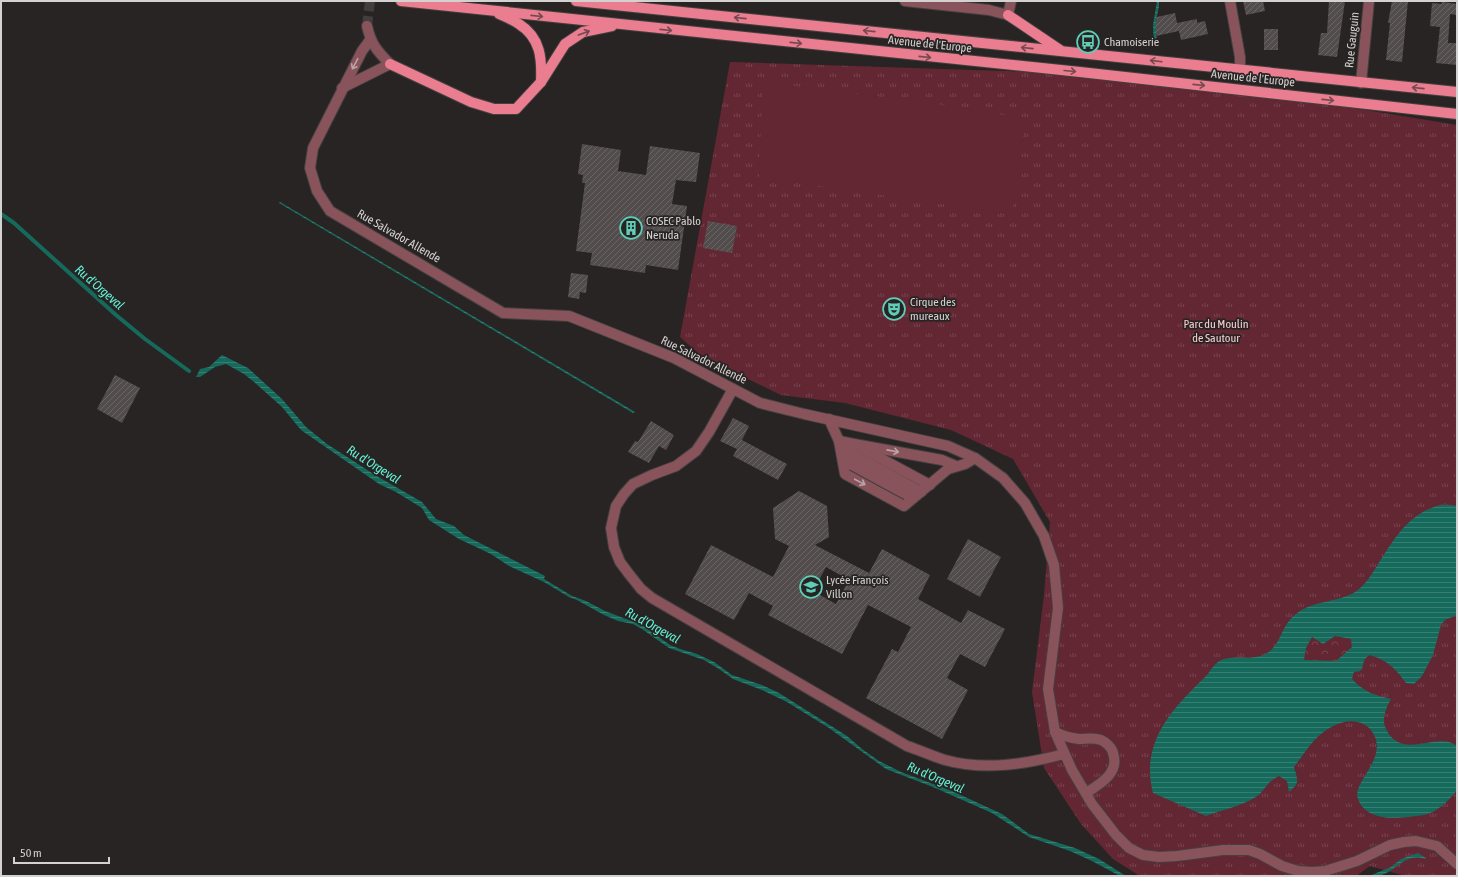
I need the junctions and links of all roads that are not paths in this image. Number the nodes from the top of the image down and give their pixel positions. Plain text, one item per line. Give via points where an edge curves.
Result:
1 (401, 1) edge
2 (576, 1) edge
3 (905, 1) edge
4 (1011, 1) edge
5 (1230, 1) edge
6 (1369, 1) edge
7 (494, 11) junction
8 (1008, 15) junction
9 (618, 24) junction
10 (367, 26) tunnel mouth
11 (370, 40) junction
12 (1062, 52) junction
13 (390, 64) junction
14 (1240, 70) junction
15 (541, 82) junction
16 (1361, 82) junction
17 (342, 88) junction
18 (1457, 92) edge
19 (1457, 114) edge
20 (733, 389) junction
21 (829, 420) junction
22 (840, 444) junction
23 (854, 444) junction
24 (975, 458) junction
25 (956, 466) junction
26 (930, 485) junction
27 (917, 495) junction
28 (1055, 732) junction
29 (1064, 754) junction
30 (1086, 793) junction
31 (1457, 864) edge

1 - 7 main road, Avenue de l'Europe
12 -> 2 main road, Avenue de l'Europe
3 - 8 street via 989,10
4 - 8 street
5 - 14 street
6 - 16 street, Rue Gauguin
7 -> 9 main road, Avenue de l'Europe
7 - 15 main road via 520,24 534,38 542,61
8 - 12 main road
15 -> 9 main road via 565,44 583,32
9 -> 19 main road, Avenue de l'Europe
10 - 11 street
11 - 13 street
11 -> 17 street, Rue Salvador Allende
14 -> 12 main road, Avenue de l'Europe
13 - 15 main road via 471,102 494,109 516,109
13 - 17 street
14 - 16 main road, Avenue de l'Europe
18 -> 16 main road, Avenue de l'Europe
17 - 20 street, Rue Salvador Allende via 312,148 310,168 317,191 330,211 503,313 569,316 674,358
20 - 21 street, Rue Salvador Allende via 760,402
20 - 29 street via 696,451 676,466 633,484 616,506 611,528 614,547 620,562 640,589 907,746 945,760 974,765 1011,765
21 - 22 street
21 - 24 street, Rue Salvador Allende via 948,446
22 - 23 street
22 - 27 street
22 -> 27 street via 843,460
23 -> 25 street via 942,460
23 - 26 street
24 - 25 street
24 - 28 street, Rue Salvador Allende via 1002,478 1026,503 1044,536 1054,565 1058,608 1048,689
25 - 26 street
26 - 27 street
28 - 29 street, Rue Salvador Allende
28 - 30 street via 1068,738 1093,738 1112,749 1116,760 1112,771 1104,781
29 - 30 street, Rue Salvador Allende
30 - 31 street, Rue Salvador Allende via 1116,835 1129,848 1143,855 1159,857 1223,850 1249,850 1282,866 1312,872 1325,871 1357,861 1390,845 1416,841 1437,846

